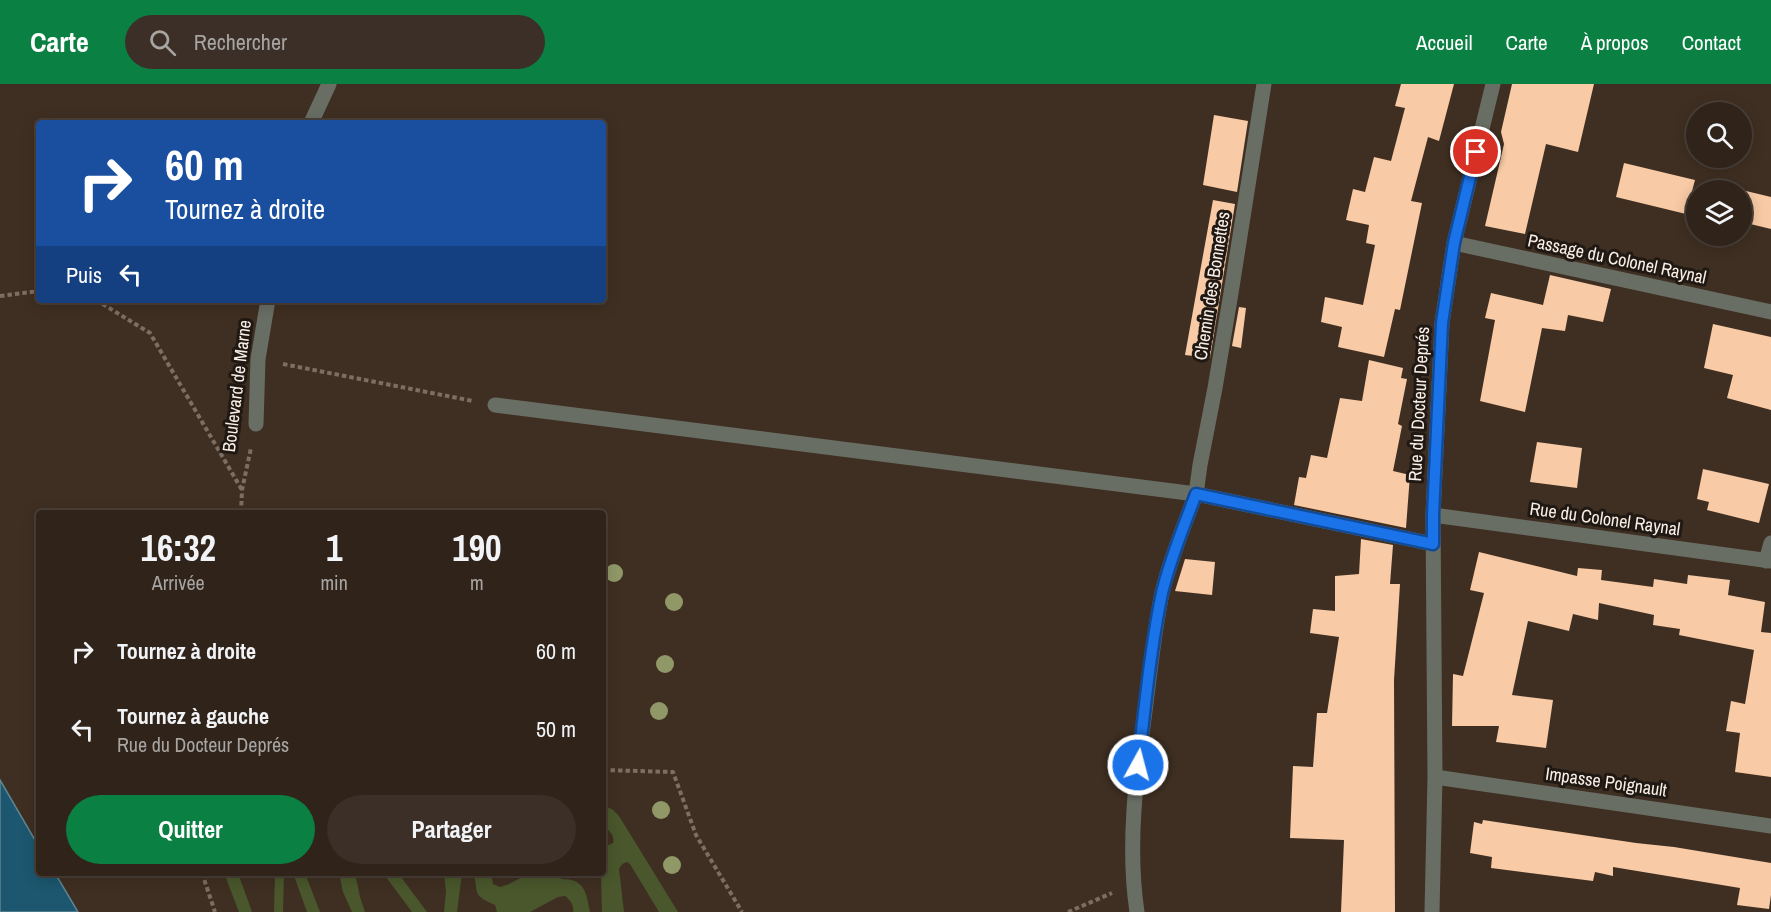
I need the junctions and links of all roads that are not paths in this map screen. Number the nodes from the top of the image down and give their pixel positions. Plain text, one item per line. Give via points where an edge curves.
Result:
1 (329, 84) edge
2 (1264, 84) edge
3 (1493, 84) edge
4 (312, 120) edge
5 (1454, 243) junction
6 (267, 303) edge
7 (1771, 312) edge
8 (495, 405) road end
9 (256, 424) road end
10 (1196, 494) junction
11 (1433, 515) junction
12 (1771, 543) edge
13 (1433, 544) junction
14 (1769, 561) edge
15 (1435, 777) junction
16 (1771, 826) edge
17 (1137, 912) edge
18 (1432, 912) edge

1 - 4 street
2 - 10 street, Chemin des Bonnettes
3 - 5 street, Rue du Docteur Deprés
5 - 7 street, Passage du Colonel Raynal
5 - 11 street, Rue du Docteur Deprés via 1442,323
6 - 9 street, Boulevard de Marne via 258,359
8 - 10 street
10 - 13 street
10 - 17 street, Chemin des Bonnettes via 1162,592 1154,638 1135,787 1132,884
11 - 13 street, Rue du Docteur Deprés
11 - 14 street, Rue du Colonel Raynal
12 - 14 street
13 - 15 street
15 - 16 street, Impasse Poignault
15 - 18 street

